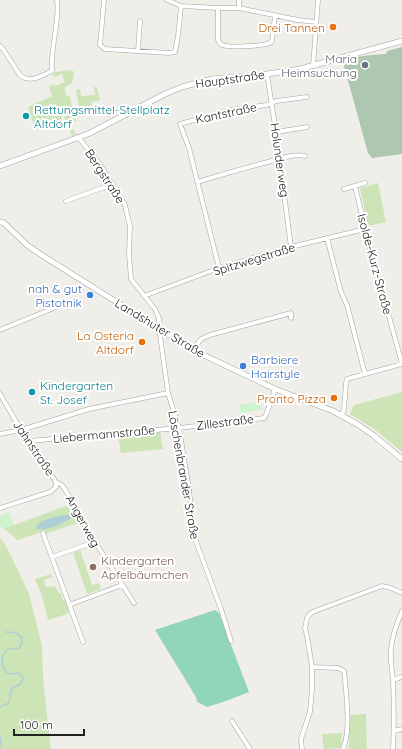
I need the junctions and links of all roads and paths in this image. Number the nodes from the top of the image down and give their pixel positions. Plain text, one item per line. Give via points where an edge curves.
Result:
1 (57, 0) edge
2 (104, 0) edge
3 (167, 0) edge
4 (239, 0) edge
5 (318, 0) edge
6 (181, 6) junction
7 (218, 8) junction
8 (239, 8) junction
9 (275, 16) junction
10 (140, 21) dead end
11 (316, 22) junction
12 (402, 41) edge
13 (0, 46) edge
14 (138, 51) junction
15 (312, 66) junction
16 (266, 74) junction
17 (307, 97) dead end
18 (271, 103) junction
19 (307, 127) dead end
20 (276, 132) junction
21 (78, 137) junction
22 (304, 156) dead end
23 (279, 159) junction
24 (0, 166) edge
25 (197, 182) junction
26 (365, 183) dead end
27 (112, 184) junction
28 (355, 186) junction
29 (344, 189) dead end
30 (66, 201) dead end
31 (0, 222) edge
32 (365, 229) junction
33 (327, 238) junction
34 (291, 247) junction
35 (219, 268) junction
36 (144, 296) junction
37 (54, 308) dead end
38 (291, 318) dead end
39 (159, 328) junction
40 (0, 330) edge
41 (193, 350) junction
42 (402, 364) edge
43 (365, 374) junction
44 (275, 389) junction
45 (168, 392) junction
46 (0, 394) edge
47 (342, 415) junction
48 (179, 428) junction
49 (21, 430) junction
50 (0, 434) edge
51 (29, 441) junction
52 (402, 460) edge
53 (56, 482) junction
54 (0, 508) edge
55 (43, 533) dead end
56 (94, 542) junction
57 (52, 557) junction
58 (122, 585) junction
59 (402, 593) edge
60 (134, 603) dead end
61 (69, 605) junction
62 (402, 611) edge
63 (231, 641) dead end
64 (83, 642) dead end
65 (312, 667) junction
66 (402, 677) edge
67 (393, 680) junction
68 (232, 721) dead end
69 (402, 728) edge
70 (394, 731) junction
71 (250, 749) edge
72 (302, 749) edge
73 (343, 749) edge
74 (393, 749) edge

1 - 13 street via 52,71 34,79 26,79 20,75
2 - 14 street via 100,45 105,49
3 - 6 street
4 - 8 street
5 - 11 street
6 - 7 street
6 - 14 street via 175,52
7 - 8 street
7 - 9 street via 218,40 228,46 270,43
8 - 9 street
9 - 11 street
10 - 14 street
11 - 15 street
12 - 15 street, Hauptstraße
15 - 16 street, Hauptstraße
16 - 18 street, Holunderweg
16 - 21 street, Hauptstraße via 212,80 182,87
17 - 18 street, Kantstraße
18 - 20 street, Holunderweg
18 - 25 street, Kantstraße via 231,110 180,124
19 - 20 street
20 - 23 street, Holunderweg
21 - 24 street, Hauptstraße
21 - 27 street, Bergstraße via 99,162
22 - 23 street
23 - 25 street
23 - 34 street, Holunderweg
25 - 35 street
26 - 28 street
27 - 30 street
27 - 36 street, Bergstraße via 125,205 130,227 131,279
28 - 29 street
28 - 32 street, Isolde-Kurz-Straße
31 - 39 street, Landshuter Straße via 43,256
32 - 33 street, Spitzwegstraße
32 - 42 street, Isolde-Kurz-Straße
33 - 34 street, Spitzwegstraße
33 - 43 street
34 - 35 street, Spitzwegstraße
35 - 36 street, Spitzwegstraße
36 - 39 street, Bergstraße via 159,318
37 - 40 street
38 - 41 street via 291,313 210,335 201,340
39 - 41 street, Landshuter Straße
39 - 45 street, Löschenbrander Straße
41 - 44 street, Landshuter Straße
42 - 43 street
43 - 47 street via 346,381
44 - 47 street, Landshuter Straße
44 - 48 street, Zillestraße via 264,418
45 - 48 street, Löschenbrander Straße
45 - 49 street via 89,409
46 - 49 street, Jahnstraße
47 - 52 street, Landshuter Straße via 366,429
48 - 51 street, Liebermannstraße
48 - 63 street, Löschenbrander Straße via 194,536
49 - 50 street
49 - 51 street, Jahnstraße
51 - 53 street, Jahnstraße
53 - 54 street via 56,487 50,492
53 - 56 street, Angerweg via 62,485 75,505
55 - 57 street
56 - 57 street
56 - 58 street, Angerweg
57 - 61 street
58 - 60 street, Angerweg
58 - 61 street
59 - 65 street via 382,586 311,613 305,628
61 - 64 street
62 - 67 street via 391,650
65 - 72 street via 310,712 300,739
65 - 73 street via 338,668 344,671 347,727
66 - 67 street
67 - 70 street
68 - 71 street
69 - 70 street
70 - 74 street

